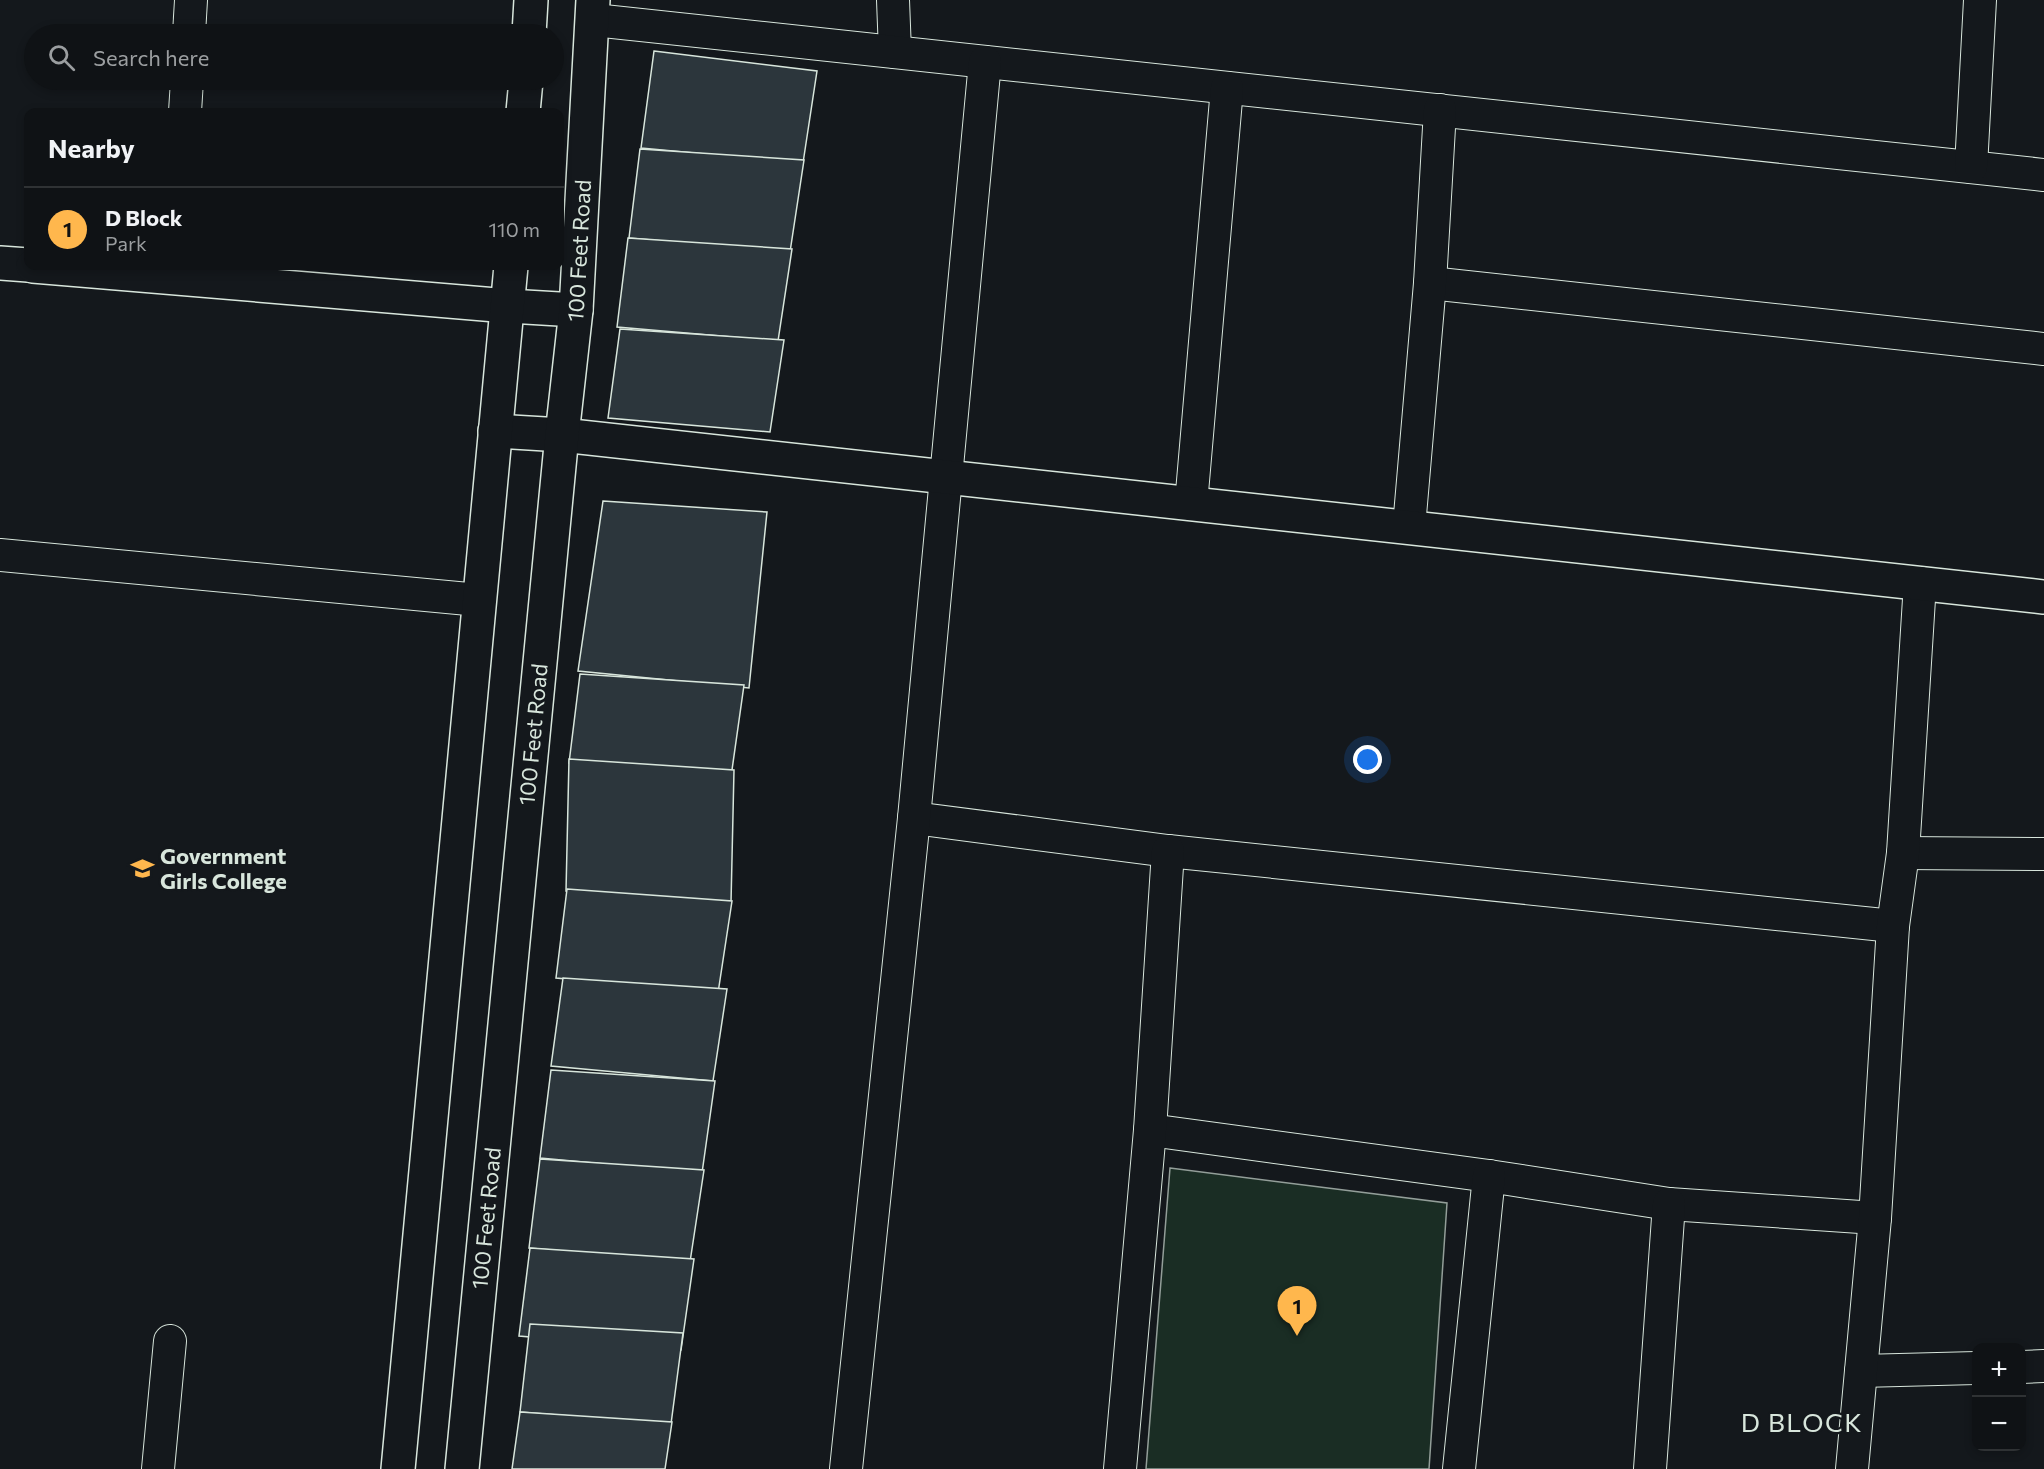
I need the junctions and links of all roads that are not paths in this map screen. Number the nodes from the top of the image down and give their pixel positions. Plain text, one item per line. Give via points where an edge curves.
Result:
1 (191, 0) edge
2 (531, 0) edge
3 (893, 0) edge
4 (1980, 0) edge
5 (593, 10) edge
6 (190, 24) edge
7 (530, 24) edge
8 (895, 52) junction
9 (985, 62) junction
10 (1227, 87) junction
11 (186, 90) edge
12 (525, 90) edge
13 (185, 108) edge
14 (523, 108) edge
15 (1440, 110) junction
16 (1971, 167) junction
17 (2044, 175) edge
18 (0, 263) edge
19 (24, 265) edge
20 (136, 270) edge
21 (511, 270) edge
22 (178, 272) edge
23 (1430, 283) junction
24 (508, 306) junction
25 (576, 310) junction
26 (2044, 349) edge
27 (495, 431) junction
28 (562, 435) junction
29 (946, 477) junction
30 (1191, 504) junction
31 (1409, 527) junction
32 (0, 555) edge
33 (1920, 583) junction
34 (2044, 597) edge
35 (479, 600) junction
36 (914, 818) junction
37 (1168, 851) junction
38 (1903, 853) junction
39 (2044, 854) edge
40 (1893, 926) junction
41 (1150, 1130) junction
42 (1489, 1176) junction
43 (1669, 1204) junction
44 (1875, 1218) junction
45 (170, 1341) dead end
46 (2044, 1366) edge
47 (2026, 1367) edge
48 (1972, 1368) edge
49 (1861, 1371) junction
50 (159, 1469) edge
51 (398, 1469) edge
52 (462, 1469) edge
53 (846, 1469) edge
54 (1120, 1469) edge
55 (1459, 1469) edge
56 (1650, 1469) edge
57 (1852, 1469) edge

1 - 6 street
2 - 7 main road
3 - 8 street
4 - 16 street
5 - 8 street
5 - 25 main road, 100 Feet Road
8 - 9 street
9 - 10 street
9 - 29 street
10 - 15 street
10 - 30 street
11 - 13 street
12 - 14 main road
15 - 16 street
15 - 23 street
16 - 17 street
18 - 19 main road
20 - 22 main road
21 - 24 main road
22 - 24 main road
23 - 26 street
23 - 31 street
24 - 25 main road
24 - 27 main road
25 - 28 main road, 100 Feet Road
27 - 28 main road
27 - 35 main road
28 - 29 main road
28 - 52 main road, 100 Feet Road
29 - 30 main road
29 - 36 street
30 - 31 main road
31 - 33 main road
32 - 35 street
33 - 34 main road
33 - 38 street
35 - 51 main road
36 - 37 street
36 - 53 street
37 - 40 street
37 - 41 street
38 - 39 street
38 - 40 street
40 - 44 street
41 - 42 street
41 - 54 street
42 - 43 street
42 - 55 street
43 - 44 street
43 - 56 street
44 - 49 street
45 - 50 street
46 - 47 street
48 - 49 street
49 - 57 street

